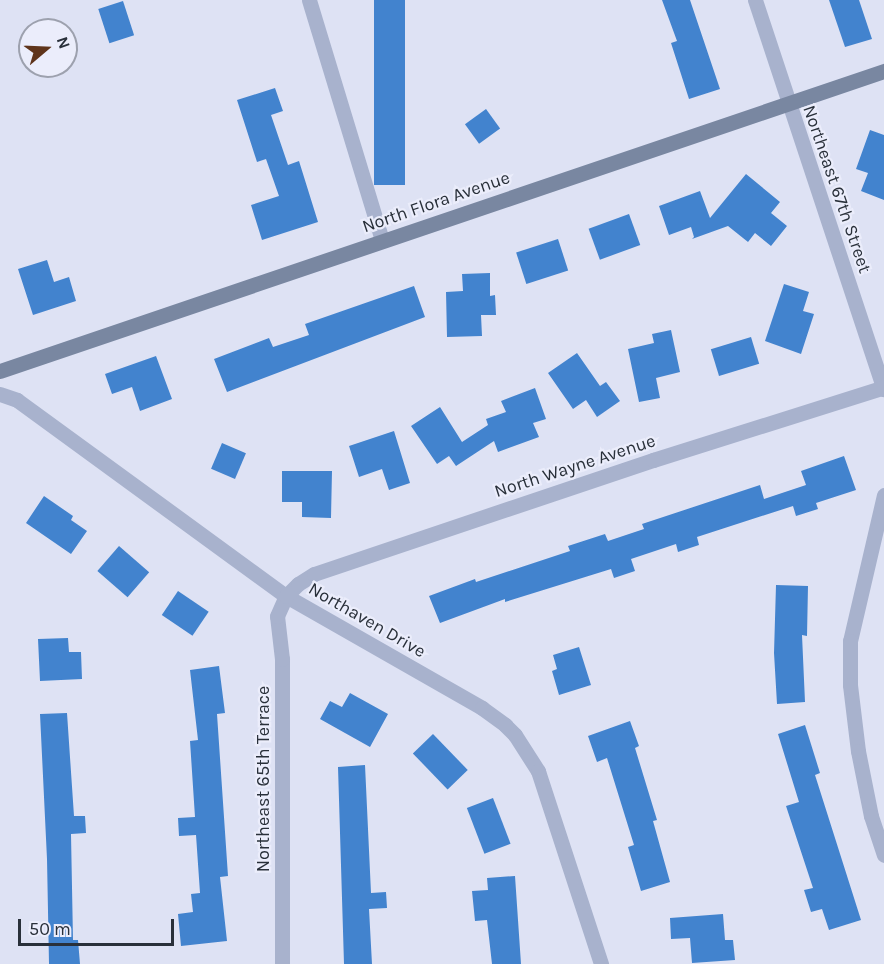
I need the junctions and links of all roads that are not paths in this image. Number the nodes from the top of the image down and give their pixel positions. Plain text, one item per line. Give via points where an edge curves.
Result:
1 (309, 0) edge
2 (755, 0) edge
3 (884, 71) edge
4 (788, 104) junction
5 (382, 240) junction
6 (0, 371) edge
7 (884, 388) edge
8 (0, 394) edge
9 (884, 495) edge
10 (286, 596) junction
11 (884, 855) edge
12 (282, 964) edge
13 (601, 964) edge

1 - 5 street
2 - 4 street, Northeast 67th Street
3 - 4 street, North Flora Avenue
4 - 5 street, North Flora Avenue
4 - 7 street, Northeast 67th Street
5 - 6 street, North Flora Avenue
7 - 10 street, North Wayne Avenue via 653,460 314,574
8 - 10 street, Northaven Drive via 17,400
9 - 11 street via 850,641 850,685 858,751 871,816
10 - 12 street, Northeast 65th Terrace via 277,616 282,659
10 - 13 street, Northaven Drive via 482,708 515,735 538,771

